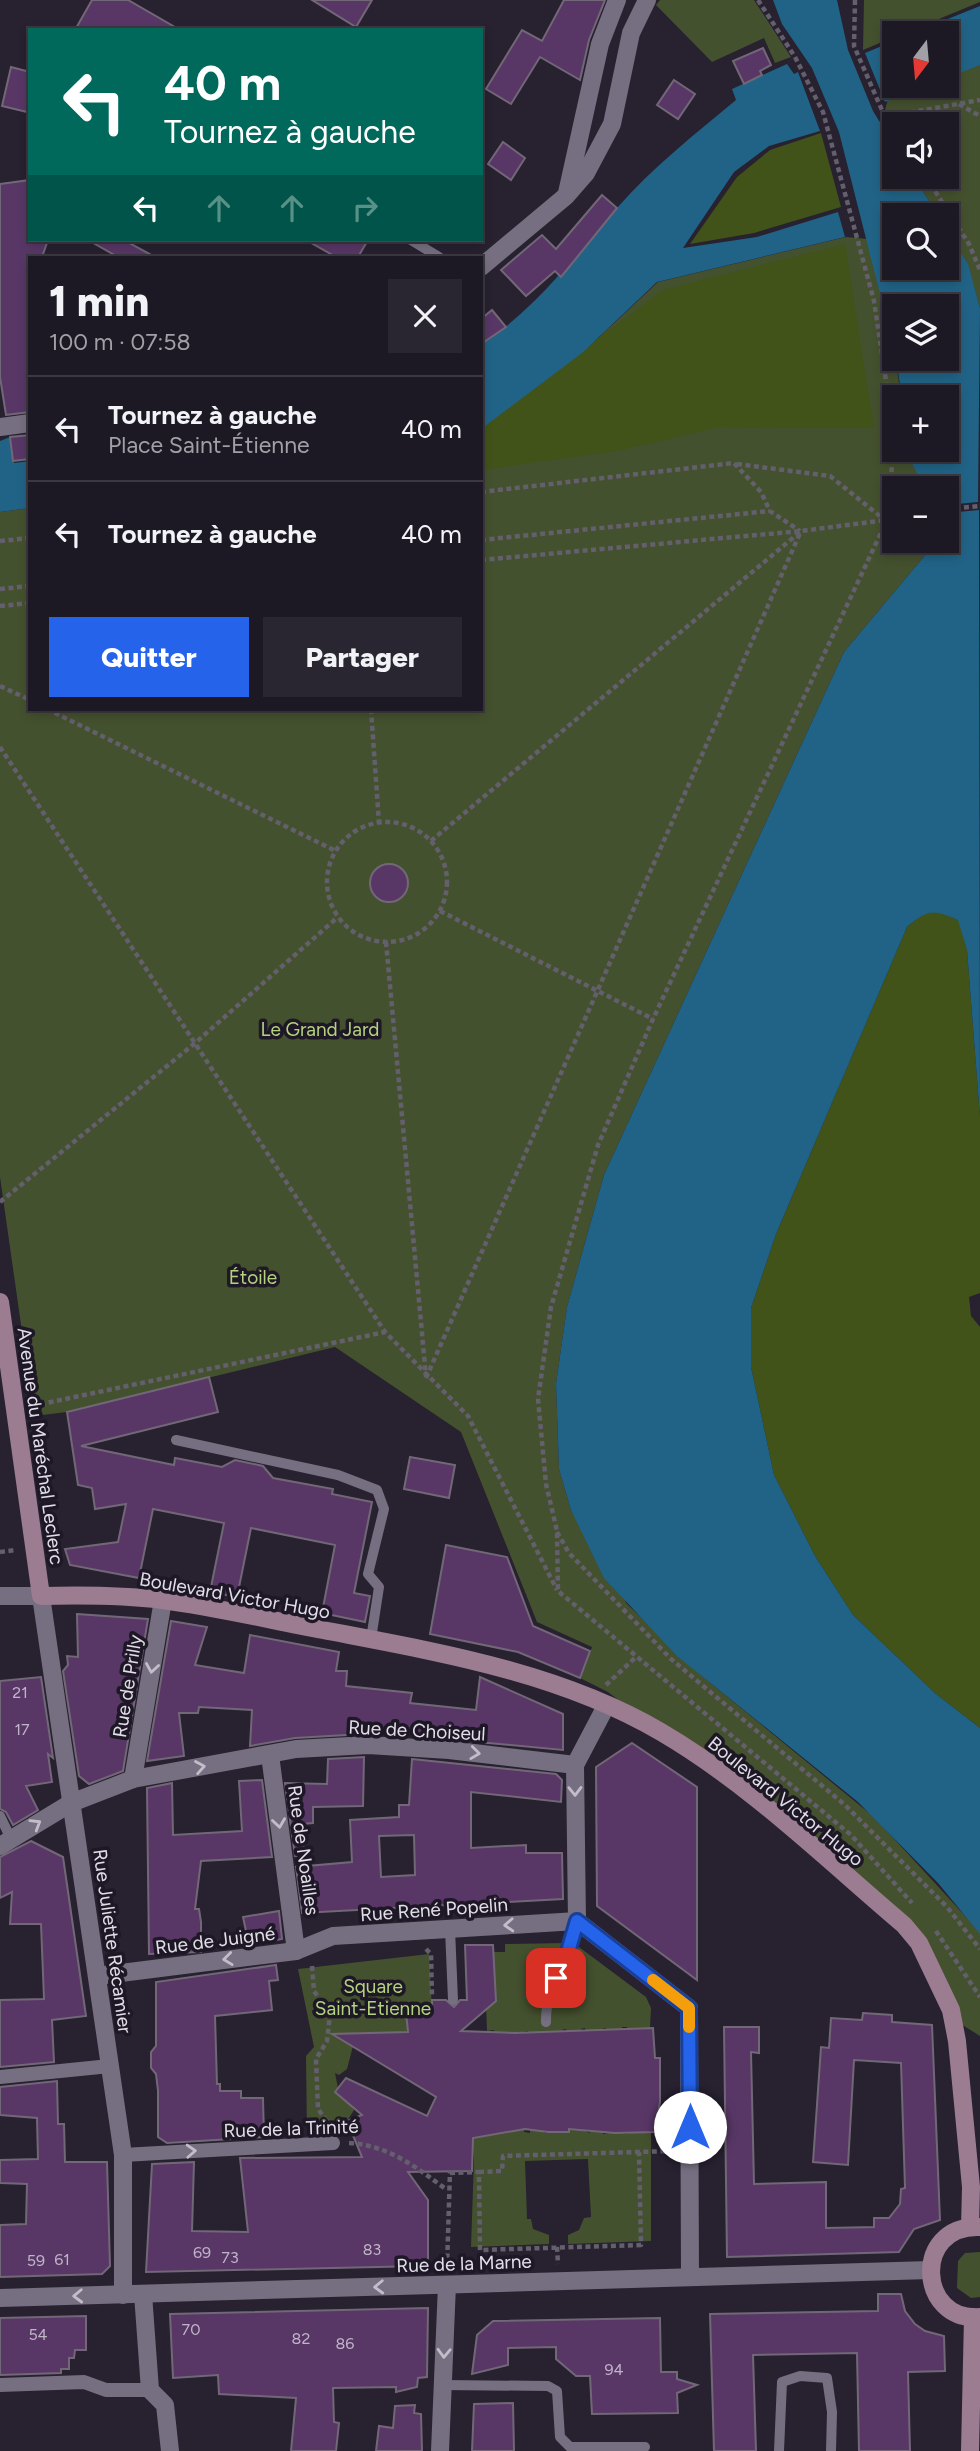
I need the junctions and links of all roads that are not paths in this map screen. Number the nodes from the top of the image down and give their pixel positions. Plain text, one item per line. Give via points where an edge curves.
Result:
1 (617, 0) edge
2 (647, 0) edge
3 (566, 196) junction
4 (414, 242) edge
5 (437, 256) edge
6 (483, 265) edge
7 (28, 423) edge
8 (0, 426) edge
9 (0, 1302) edge
10 (176, 1440) dead end
11 (0, 1596) edge
12 (41, 1596) junction
13 (163, 1600) junction
14 (371, 1639) junction
15 (606, 1706) junction
16 (270, 1755) junction
17 (575, 1765) junction
18 (133, 1779) junction
19 (71, 1803) junction
20 (0, 1816) edge
21 (6, 1842) edge
22 (577, 1921) junction
23 (450, 1929) junction
24 (304, 1955) junction
25 (97, 1976) junction
26 (453, 2000) dead end
27 (546, 2022) dead end
28 (110, 2066) junction
29 (0, 2077) edge
30 (333, 2143) road end
31 (123, 2155) junction
32 (975, 2227) edge
33 (930, 2270) junction
34 (690, 2277) junction
35 (447, 2285) junction
36 (143, 2294) junction
37 (123, 2295) junction
38 (0, 2298) edge
39 (977, 2317) edge
40 (0, 2385) edge
41 (443, 2385) junction
42 (149, 2390) junction
43 (645, 2447) dead end
44 (170, 2451) edge
45 (440, 2451) edge
46 (779, 2451) edge
47 (831, 2451) edge
48 (970, 2451) edge

1 - 3 street via 600,44
2 - 3 street via 631,33 612,124 586,173
3 - 6 street
4 - 5 lane
7 - 8 street
9 - 12 main road, Avenue du Maréchal Leclerc
10 - 14 lane via 338,1475 377,1490 384,1509 368,1574 379,1587
11 - 12 street, Boulevard Victor Hugo
12 - 13 main road, Boulevard Victor Hugo
12 - 19 street, Rue Juliette Récamier
13 - 14 main road, Boulevard Victor Hugo
13 -> 18 street, Rue de Prilly
14 - 15 main road, Boulevard Victor Hugo via 517,1672
15 - 17 street
15 - 32 main road, Boulevard Victor Hugo via 659,1731 746,1791 904,1925 919,1943 951,2010
16 -> 17 street, Rue de Choiseul via 368,1745
18 -> 16 street, Rue de Choiseul
16 -> 24 street, Rue de Noailles
17 -> 22 street
18 - 19 street, Rue de Choiseul
21 -> 19 street, Rue de Choiseul
19 - 25 street, Rue Juliette Récamier
20 - 21 lane
22 -> 23 street, Rue René Popelin
22 - 27 lane via 545,2001
22 - 34 street via 689,2008
23 - 24 street, Rue René Popelin via 333,1936
23 - 26 lane
24 -> 25 street, Rue de Juigné
25 - 28 street, Rue Juliette Récamier
28 - 29 street
28 - 31 street, Rue Juliette Récamier
31 -> 30 street, Rue de la Trinité
31 - 37 street, Rue Juliette Récamier
32 - 33 main road via 946,2237
33 - 34 street, Rue de la Marne
33 - 39 main road via 932,2284 947,2308
34 - 35 street, Rue de la Marne
35 -> 36 street, Rue de la Marne
35 -> 41 street
36 - 37 street, Rue de la Marne
36 - 42 street
37 -> 38 street, Rue de la Marne
39 - 48 main road
40 - 42 street via 84,2382 106,2390
41 - 43 lane via 548,2386 557,2391 560,2437 570,2447
41 - 45 street
42 - 44 street via 165,2404
46 - 47 lane via 782,2382 800,2376 827,2378

